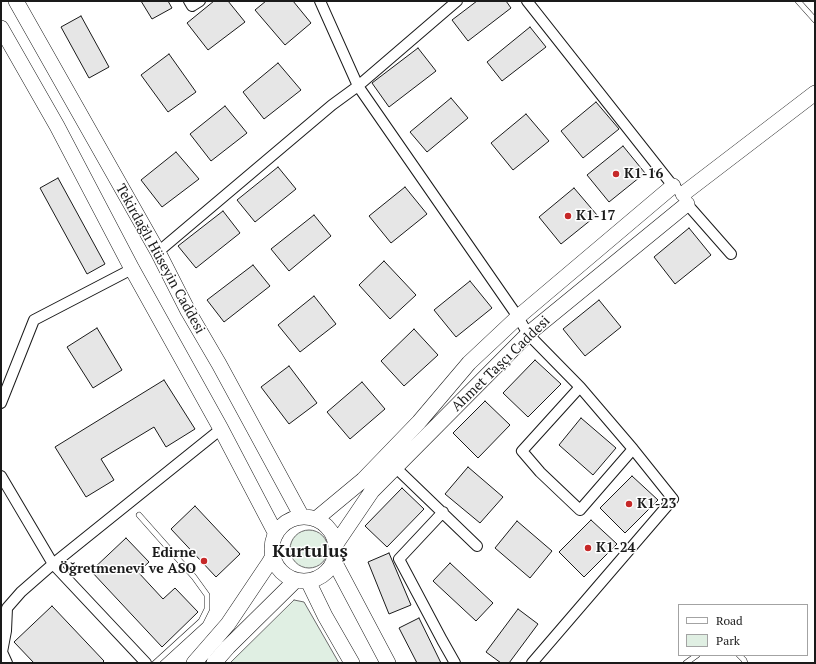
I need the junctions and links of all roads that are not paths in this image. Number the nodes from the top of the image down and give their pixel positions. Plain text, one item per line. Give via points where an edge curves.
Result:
1 (16, 1) edge
2 (189, 1) edge
3 (200, 1) edge
4 (320, 1) edge
5 (457, 1) edge
6 (527, 1) edge
7 (798, 1) edge
8 (815, 20) edge
9 (1, 28) edge
10 (358, 86) junction
11 (815, 93) edge
12 (681, 195) junction
13 (158, 252) junction
14 (731, 254) dead end
15 (132, 269) junction
16 (518, 317) junction
17 (528, 334) junction
18 (580, 387) junction
19 (1, 404) edge
20 (221, 430) junction
21 (633, 450) junction
22 (395, 467) junction
23 (1, 476) edge
24 (442, 512) junction
25 (139, 515) dead end
26 (309, 518) junction
27 (276, 534) junction
28 (336, 544) junction
29 (477, 546) dead end
30 (273, 556) junction
31 (334, 561) junction
32 (53, 564) junction
33 (302, 580) junction
34 (696, 656) edge
35 (7, 663) edge
36 (146, 663) edge
37 (155, 663) edge
38 (194, 663) edge
39 (214, 663) edge
40 (352, 663) edge
41 (388, 663) edge
42 (455, 663) edge
43 (532, 663) edge
44 (686, 663) edge

1 - 13 main road, Tekirdağlı Hüseyin Caddesi
2 - 3 street via 192,6
4 - 10 street
5 - 10 street
6 - 12 street
7 - 8 lane
9 - 15 main road via 57,126
10 - 13 street
10 - 16 street
11 - 12 main road
12 - 14 street
12 - 16 main road, Ahmet Taşçı Caddesi
12 - 17 main road, Ahmet Taşçı Caddesi
13 - 26 main road, Tekirdağlı Hüseyin Caddesi via 188,311
15 - 19 street via 34,320
15 - 20 main road
16 - 17 street
16 - 26 main road, Ahmet Taşçı Caddesi via 469,363 419,422 363,480
17 - 18 street
17 - 22 main road, Ahmet Taşçı Caddesi
18 - 21 street
18 - 21 street via 522,451 580,510
20 - 27 main road
20 - 32 street
21 - 43 street via 673,499
22 - 24 street
22 - 28 main road, Ahmet Taşçı Caddesi via 372,491
23 - 32 street
24 - 29 street
24 - 42 street via 399,559
25 - 37 lane via 207,595 207,609 201,621
26 - 27 main road via 292,520 282,526
26 - 28 main road via 325,525
27 - 30 main road via 273,541
28 - 31 main road
30 - 33 main road via 276,564 288,577
30 - 38 main road via 228,624
31 - 33 main road via 324,575 316,579
31 - 41 main road
32 - 35 street via 7,608 2,652
32 - 36 street
33 - 39 main road via 228,647
33 - 40 main road
34 - 44 lane

